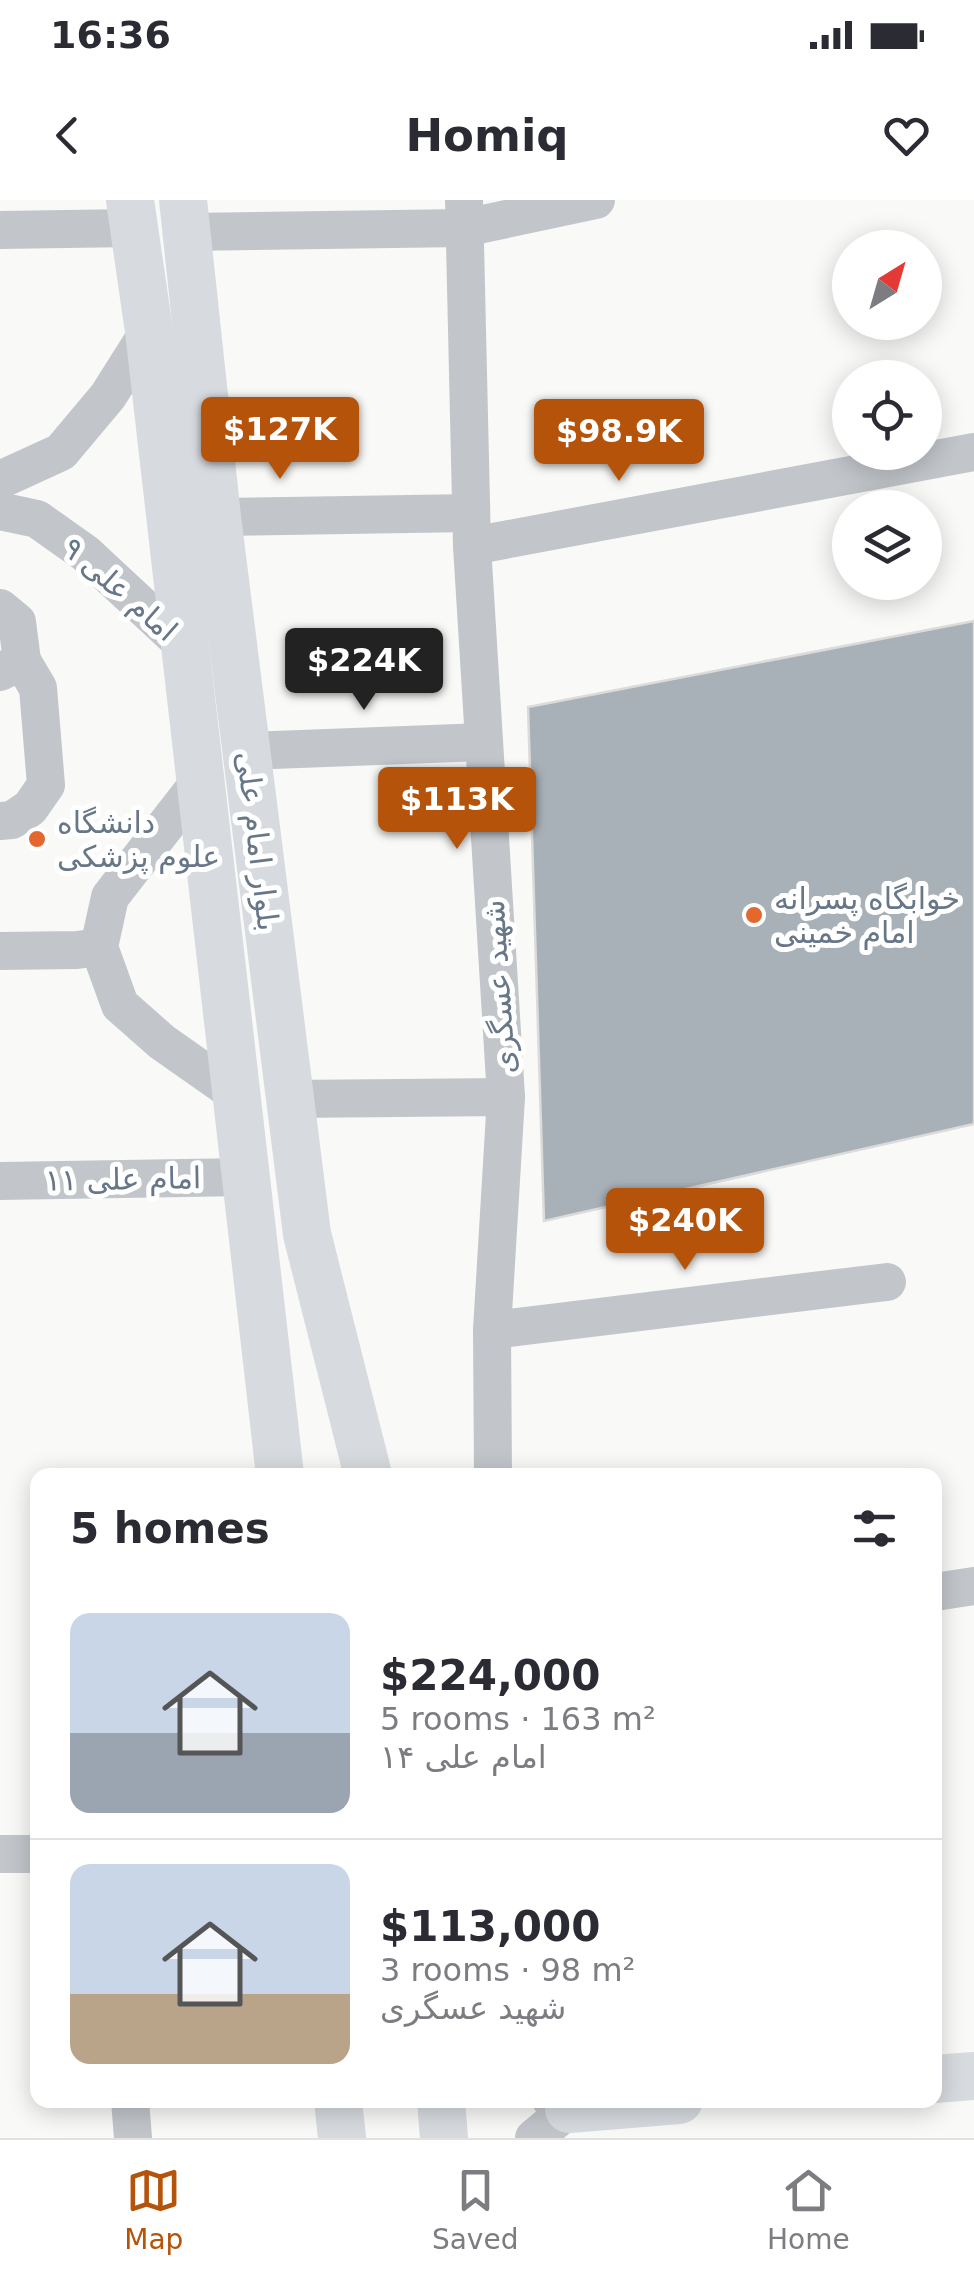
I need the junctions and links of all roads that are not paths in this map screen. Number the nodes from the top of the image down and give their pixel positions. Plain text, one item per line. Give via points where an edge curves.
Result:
1 (596, 200) edge
2 (132, 214) edge
3 (464, 214) edge
4 (185, 216) edge
5 (0, 230) edge
6 (149, 330) junction
7 (974, 452) edge
8 (0, 480) edge
9 (0, 511) edge
10 (217, 517) junction
11 (472, 530) junction
12 (0, 608) edge
13 (185, 646) junction
14 (11, 667) edge
15 (484, 742) junction
16 (247, 752) junction
17 (201, 780) junction
18 (0, 821) edge
19 (98, 946) junction
20 (0, 952) edge
21 (236, 1094) junction
22 (506, 1097) junction
23 (290, 1100) junction
24 (246, 1177) junction
25 (0, 1180) edge
26 (887, 1282) dead end
27 (492, 1330) junction
28 (279, 1468) edge
29 (366, 1468) edge
30 (493, 1468) edge
31 (974, 1586) edge
32 (942, 1591) edge
33 (0, 1854) edge
34 (30, 1854) edge
35 (974, 2076) edge
36 (942, 2078) edge
37 (131, 2108) edge
38 (339, 2108) edge
39 (442, 2108) edge
40 (615, 2108) edge
41 (551, 2116) edge
42 (133, 2138) edge
43 (342, 2138) edge
44 (444, 2138) edge

1 - 3 street
2 - 5 street
2 - 6 main road, بلوار امام علی
3 - 4 street via 326,230
3 - 11 street, شهید عسگری
4 - 10 main road, بلوار امام علی
6 - 8 street via 108,396 61,452
6 - 13 main road, بلوار امام علی
7 - 11 street via 778,488
9 - 13 street, امام علی ۹ via 37,519 85,552
10 - 11 street via 344,515
10 - 16 main road, بلوار امام علی
11 - 15 street, شهید عسگری
12 - 14 street via 16,622
13 - 17 main road, بلوار امام علی
14 - 18 street via 38,688 46,785 30,808
15 - 16 street
15 - 22 street, شهید عسگری
16 - 23 main road, بلوار امام علی
17 - 19 street via 110,897
17 - 21 main road, بلوار امام علی
19 - 20 street
19 - 21 street via 120,1005
21 - 24 main road, بلوار امام علی
22 - 23 street
22 - 27 street, شهید عسگری
23 - 29 main road, بلوار امام علی via 307,1234
24 - 25 street, امام علی ۱۱
24 - 28 main road, بلوار امام علی
26 - 27 street
27 - 30 street, شهید عسگری
31 - 32 street
33 - 34 street
35 - 36 main road
37 - 42 street
38 - 43 main road
39 - 44 main road
40 - 41 main road

